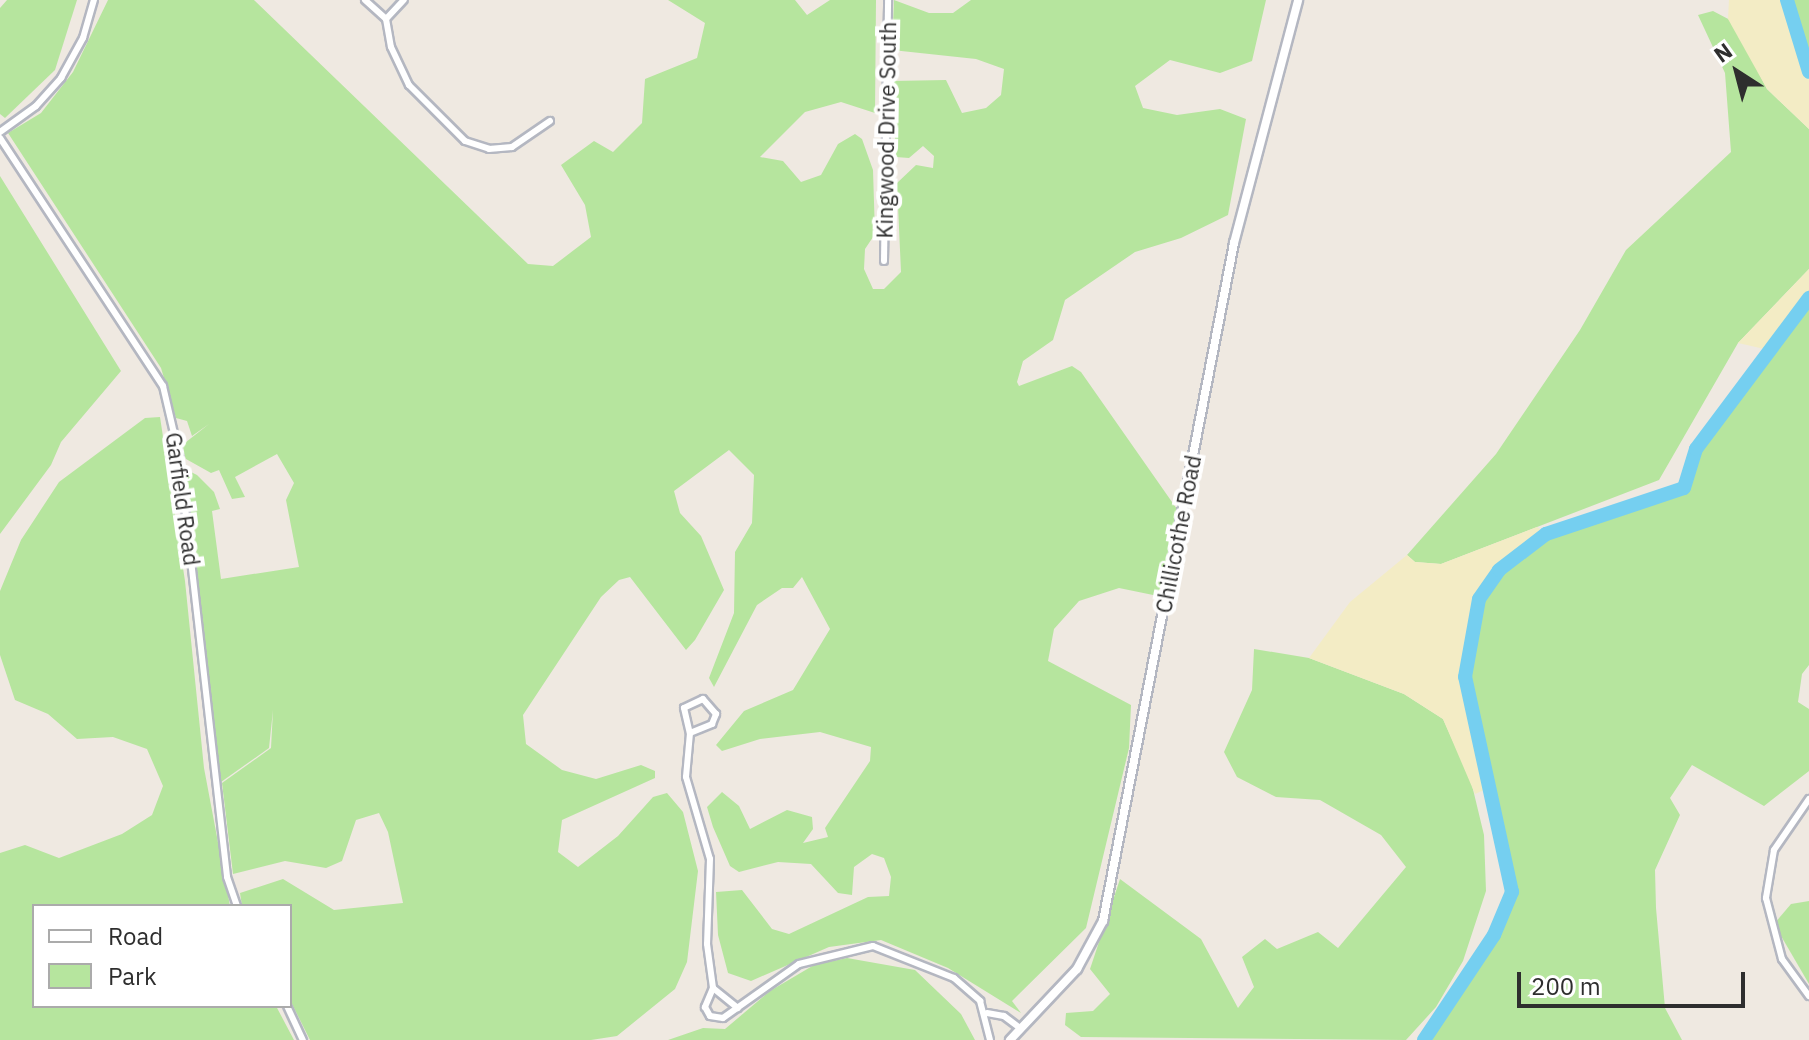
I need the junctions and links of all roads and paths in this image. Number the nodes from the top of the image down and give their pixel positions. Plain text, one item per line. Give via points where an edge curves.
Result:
1 (94, 0) edge
2 (365, 0) edge
3 (404, 0) edge
4 (888, 0) edge
5 (1298, 0) edge
6 (386, 19) junction
7 (550, 121) dead end
8 (0, 135) edge
9 (884, 261) dead end
10 (690, 733) junction
11 (1809, 799) edge
12 (236, 904) edge
13 (713, 988) junction
14 (1809, 996) edge
15 (288, 1008) edge
16 (738, 1008) junction
17 (987, 1013) junction
18 (1021, 1029) junction
19 (303, 1040) edge
20 (990, 1040) edge
21 (1010, 1040) edge

1 - 8 street via 83,38 61,78
2 - 6 street
3 - 6 street
4 - 9 street, Kingwood Drive South
5 - 18 main road, Chillicothe Road via 1234,243 1108,906 1091,951
6 - 7 street via 391,47 409,85 465,141 489,149 512,147
8 - 12 street, Garfield Road via 155,369 165,394 180,468 227,877
10 - 10 street via 684,708 703,699 716,714 712,724
10 - 13 street via 686,777 710,859 707,944
11 - 14 street via 1774,850 1766,898 1782,959
13 - 16 street
13 - 16 street via 705,1007 710,1016 723,1018
15 - 19 street
16 - 17 street via 799,964 873,946 954,978
17 - 18 street via 1004,1016
17 - 20 street
18 - 21 main road, Chillicothe Road

